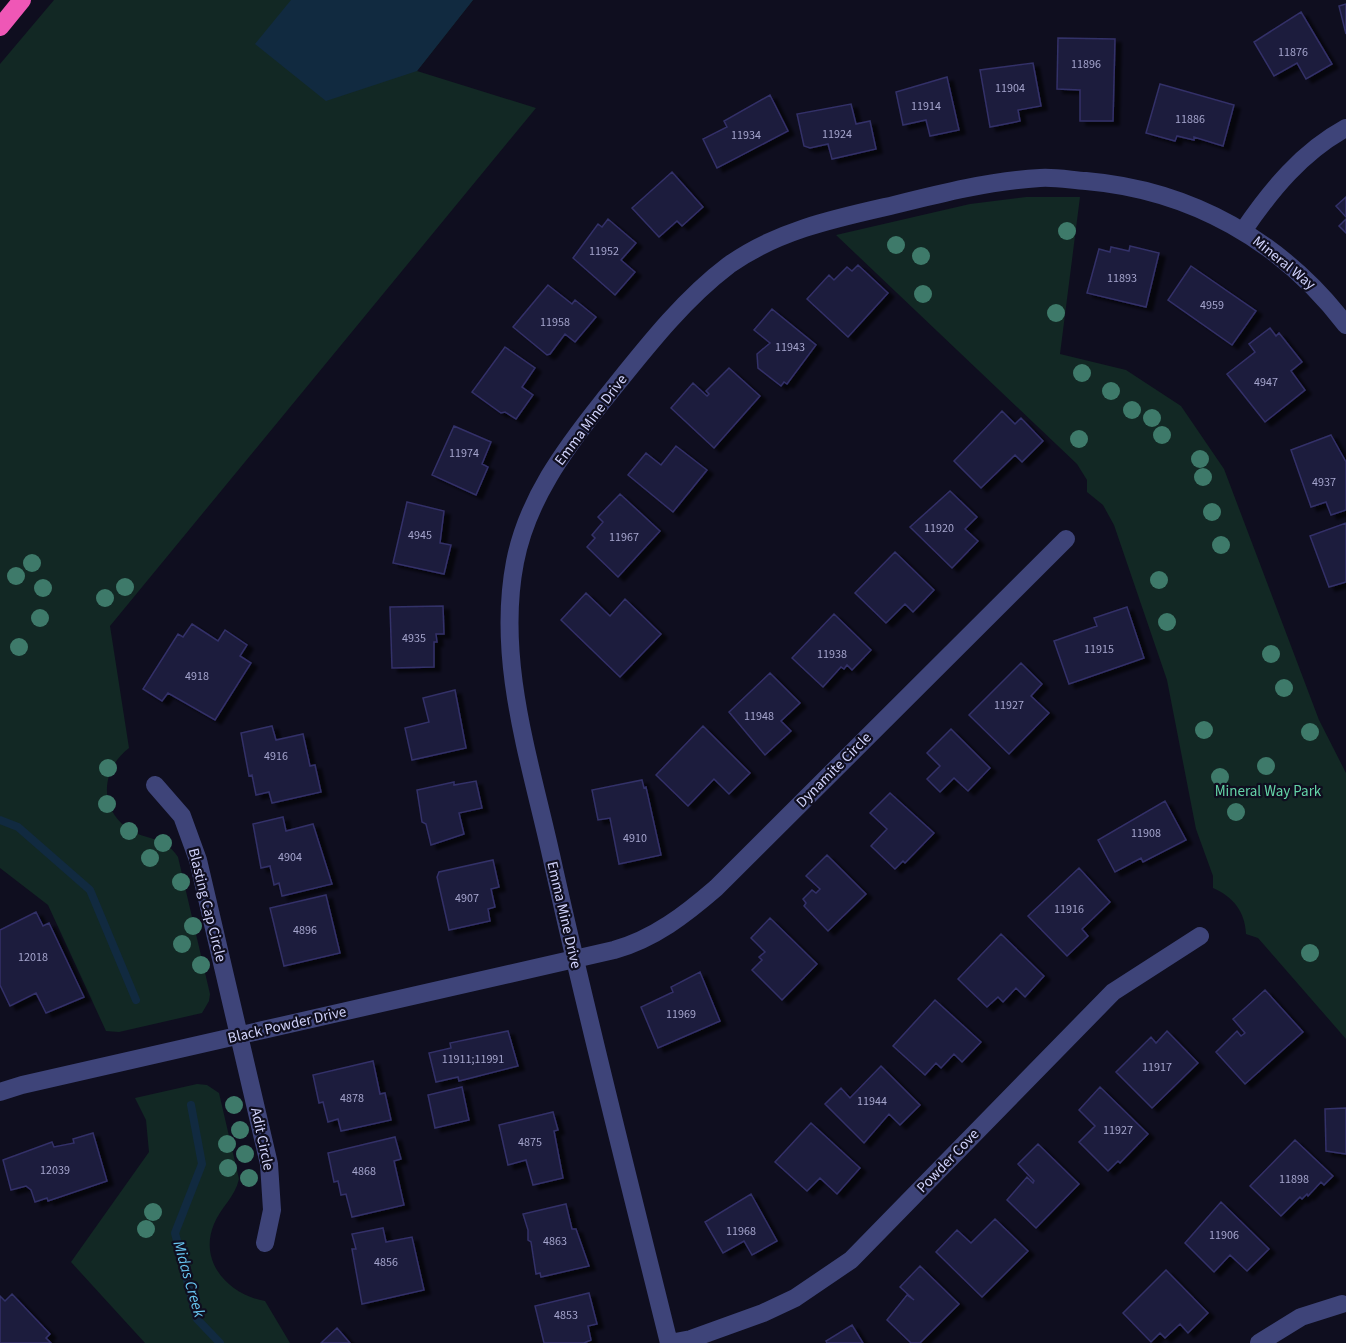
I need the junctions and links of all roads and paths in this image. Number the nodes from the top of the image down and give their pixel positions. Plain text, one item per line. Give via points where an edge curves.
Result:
1 (22, 0) edge
2 (0, 27) edge
3 (1346, 128) edge
4 (1243, 231) junction
5 (1346, 325) edge
6 (1066, 539) dead end
7 (155, 785) dead end
8 (1200, 936) dead end
9 (574, 959) junction
10 (238, 1036) junction
11 (0, 1092) edge
12 (265, 1243) dead end
13 (1342, 1304) dead end
14 (669, 1343) edge
15 (1259, 1343) edge

1 - 2 highway
3 - 4 street via 1292,168
4 - 5 street, Mineral Way via 1310,282
4 - 9 street, Emma Mine Drive via 1166,195 1112,183 1044,177 978,185 786,233 730,265 686,304 569,444 537,496 514,571 509,622 512,677
6 - 9 street, Dynamite Circle via 690,911 625,947
7 - 10 street, Blasting Cap Circle via 182,816 198,860
8 - 14 street, Powder Cove via 1113,992 851,1260 795,1298 726,1327
9 - 10 street, Black Powder Drive
9 - 14 street, Emma Mine Drive
10 - 11 street, Black Powder Drive
10 - 12 street, Adit Circle via 269,1164 272,1210
13 - 15 street via 1301,1317

